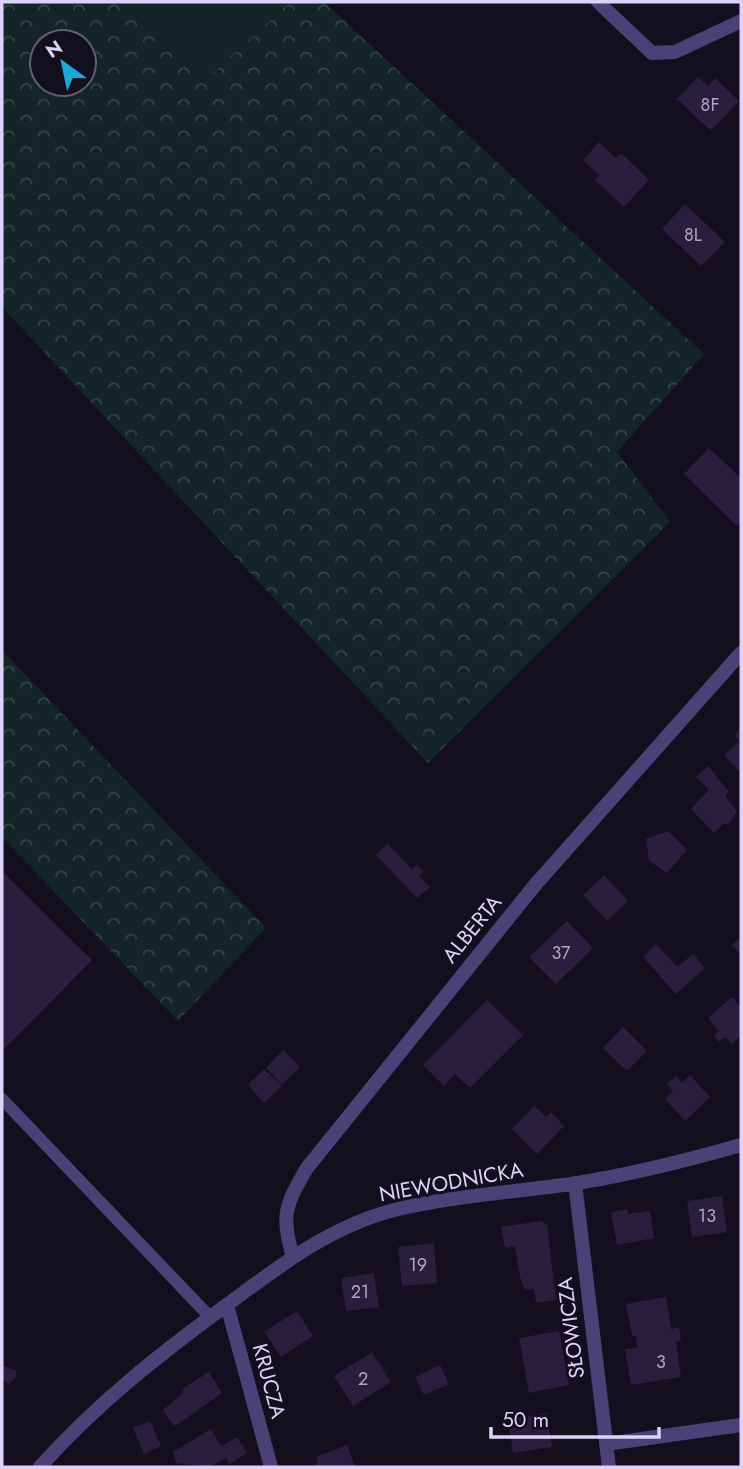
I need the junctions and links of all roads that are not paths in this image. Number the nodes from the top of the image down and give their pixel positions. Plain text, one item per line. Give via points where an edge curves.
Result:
1 (598, 2) edge
2 (741, 21) edge
3 (741, 653) edge
4 (2, 1099) edge
5 (741, 1145) edge
6 (575, 1183) junction
7 (293, 1256) junction
8 (227, 1305) junction
9 (210, 1317) junction
10 (741, 1425) edge
11 (606, 1444) junction
12 (40, 1467) edge
13 (271, 1467) edge
14 (609, 1467) edge

1 - 2 street via 652,53 675,52
3 - 7 street, ALBERTA via 535,885 307,1168 288,1200 284,1229
4 - 9 lane
5 - 6 street, NIEWODNICKA via 670,1165
6 - 7 street, NIEWODNICKA via 398,1209 352,1223
6 - 11 street, SŁOWICZA
7 - 8 street, NIEWODNICKA
8 - 9 street, NIEWODNICKA
8 - 13 street, KRUCZA
9 - 12 street, NIEWODNICKA via 81,1421
10 - 11 street
11 - 14 street, SŁOWICZA

